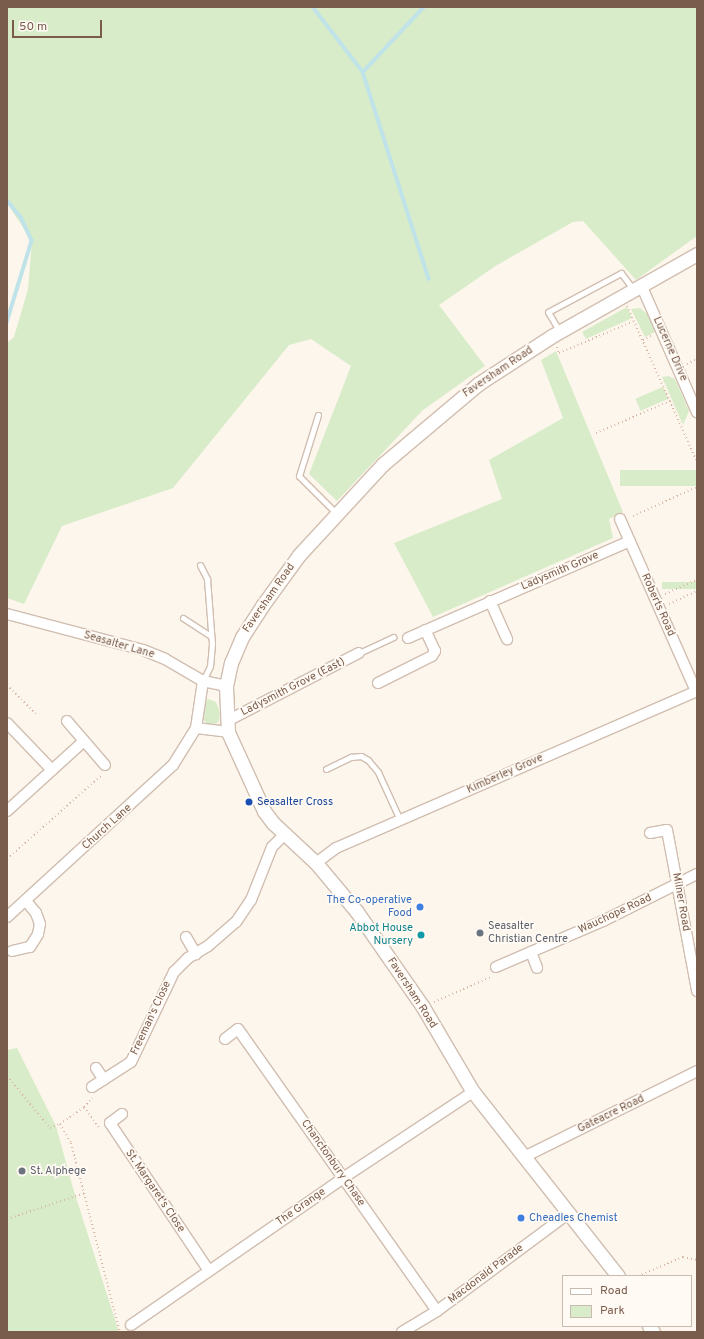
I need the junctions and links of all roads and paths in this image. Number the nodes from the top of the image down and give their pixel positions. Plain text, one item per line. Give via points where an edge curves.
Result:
1 (697, 254) edge
2 (633, 292) junction
3 (634, 321) junction
4 (556, 334) junction
5 (670, 401) junction
6 (697, 412) edge
7 (318, 415) dead end
8 (596, 432) dead end
9 (697, 462) edge
10 (697, 487) edge
11 (336, 513) junction
12 (633, 516) dead end
13 (620, 519) dead end
14 (630, 541) junction
15 (200, 565) dead end
16 (697, 580) edge
17 (697, 591) edge
18 (656, 598) junction
19 (490, 601) junction
20 (660, 608) junction
21 (7, 614) edge
22 (183, 618) dead end
23 (425, 630) junction
24 (211, 636) junction
25 (393, 637) dead end
26 (408, 638) dead end
27 (507, 639) dead end
28 (358, 653) joint
29 (203, 681) junction
30 (378, 683) dead end
31 (7, 685) edge
32 (226, 686) junction
33 (697, 691) edge
34 (36, 714) dead end
35 (67, 721) dead end
36 (7, 723) edge
37 (227, 726) junction
38 (196, 728) junction
39 (84, 741) junction
40 (105, 765) joint
41 (326, 769) dead end
42 (52, 770) junction
43 (7, 810) edge
44 (400, 820) junction
45 (650, 833) dead end
46 (285, 834) junction
47 (7, 859) edge
48 (316, 863) junction
49 (697, 874) edge
50 (678, 884) junction
51 (26, 901) junction
52 (7, 917) edge
53 (186, 937) dead end
54 (12, 951) dead end
55 (531, 952) junction
56 (196, 954) junction
57 (537, 968) dead end
58 (496, 971) joint
59 (697, 991) edge
60 (422, 1007) junction
61 (225, 1040) dead end
62 (96, 1068) dead end
63 (697, 1071) edge
64 (7, 1076) edge
65 (104, 1080) junction
66 (92, 1087) joint
67 (473, 1092) junction
68 (84, 1107) junction
69 (122, 1114) dead end
70 (110, 1123) junction
71 (60, 1124) junction
72 (524, 1156) junction
73 (343, 1178) junction
74 (84, 1193) junction
75 (569, 1213) junction
76 (7, 1219) edge
77 (697, 1260) edge
78 (209, 1271) junction
79 (617, 1275) edge
80 (640, 1275) edge
81 (437, 1311) junction
82 (131, 1324) dead end
83 (120, 1332) edge
84 (402, 1332) edge

1 - 2 street, Faversham Road
2 - 3 path
2 - 4 street, Faversham Road
2 - 4 lane via 621,273 548,312
2 - 6 street, Lucerne Drive
3 - 4 path via 559,353
3 - 5 path
4 - 11 street, Faversham Road via 478,384 434,418 383,464
5 - 8 path
5 - 9 path
7 - 11 lane via 299,476
10 - 12 path
11 - 32 street, Faversham Road via 299,555 250,625 231,662
13 - 14 street, Roberts Road
14 - 18 street, Roberts Road
14 - 19 street, Ladysmith Grove
15 - 24 lane via 207,579
16 - 18 path
17 - 20 path
18 - 20 street, Roberts Road
19 - 23 street, Ladysmith Grove
19 - 27 street
20 - 33 street, Roberts Road
21 - 29 street, Seasalter Lane via 143,650 165,659
22 - 24 lane
23 - 26 street, Ladysmith Grove
23 - 30 street via 434,651 432,656
24 - 29 lane via 210,666
25 - 28 lane
28 - 37 street, Ladysmith Grove (East)
29 - 32 street, Seasalter Lane
29 - 38 street, Church Lane
31 - 34 path
32 - 37 street, Faversham Road
33 - 44 street, Kimberley Grove
35 - 39 street
36 - 42 street
37 - 38 street
37 - 46 street, Faversham Road via 264,811
38 - 51 street, Church Lane via 189,744 161,778
39 - 40 street
39 - 42 street
40 - 47 path via 104,773
41 - 44 lane via 351,757 361,756 368,760 378,772
42 - 43 street
44 - 48 street, Kimberley Grove via 336,848
45 - 50 street, Milner Road via 667,830
46 - 48 street, Faversham Road
46 - 56 street, Freeman's Close via 267,856 244,912 222,936
48 - 60 street, Faversham Road via 357,912
49 - 50 street, Wauchope Road
50 - 55 street, Wauchope Road
50 - 59 street, Milner Road
51 - 52 street, Church Lane
51 - 54 street via 36,913 40,924 38,934 30,947
53 - 56 street
55 - 57 street
55 - 58 street, Wauchope Road
56 - 65 street, Freeman's Close via 182,962 166,985 131,1062
58 - 60 path
60 - 67 street, Faversham Road
61 - 73 street, Chanctonbury Chase via 238,1029
62 - 65 street
63 - 72 street, Gateacre Road
64 - 71 path via 50,1128
65 - 66 street, Freeman's Close
66 - 68 path via 96,1092
67 - 72 street, Faversham Road
67 - 73 street, The Grange
68 - 70 path via 101,1130
68 - 71 path
69 - 70 street
70 - 78 street, St. Margaret's Close
71 - 74 path via 71,1143
72 - 75 street, Faversham Road
73 - 78 street, The Grange
73 - 81 street, Chanctonbury Chase
74 - 76 path
74 - 83 path
75 - 79 street, Faversham Road
75 - 81 street, Macdonald Parade
77 - 80 path via 683,1256
78 - 82 street, The Grange
81 - 84 street, Macdonald Parade

